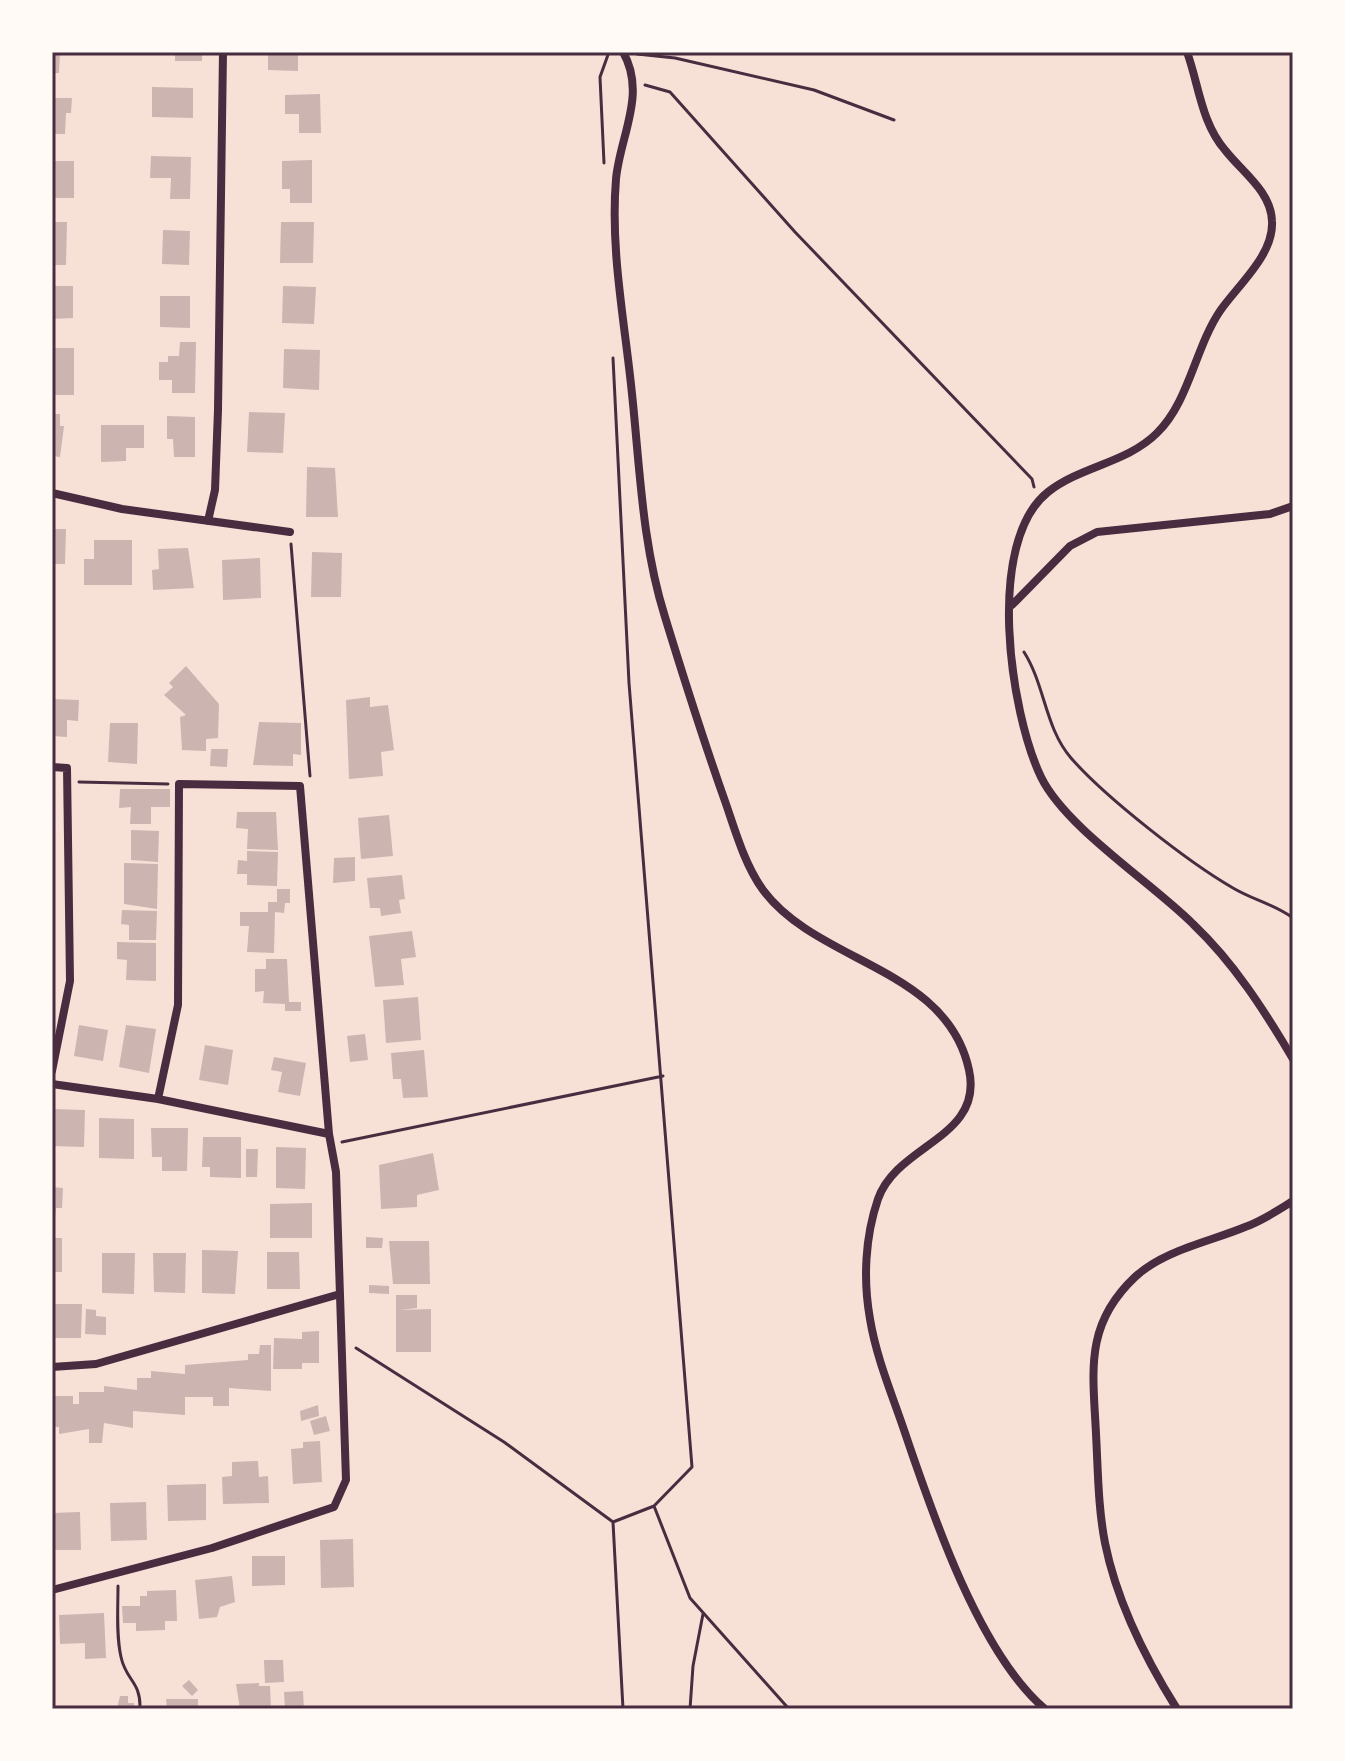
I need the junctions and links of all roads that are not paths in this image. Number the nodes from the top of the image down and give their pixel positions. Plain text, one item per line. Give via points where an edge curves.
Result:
1 (223, 52) edge
2 (1187, 52) edge
3 (624, 54) edge
4 (52, 493) edge
5 (1293, 506) edge
6 (208, 521) junction
7 (290, 532) road end
8 (1012, 605) junction
9 (52, 767) edge
10 (1293, 1059) edge
11 (52, 1071) edge
12 (52, 1084) edge
13 (158, 1099) junction
14 (329, 1134) junction
15 (1293, 1201) edge
16 (340, 1294) junction
17 (52, 1367) edge
18 (52, 1590) edge
19 (1045, 1709) edge
20 (1177, 1709) edge

1 - 6 street via 218,426
2 - 8 street via 1199,101 1215,136 1267,201 1271,236 1205,335 1178,402 1159,431 1126,455 1061,483 1037,502 1013,552
3 - 19 street via 634,100 615,196 619,289 651,565 719,783 760,885 785,914 808,930 917,993 951,1029 969,1066 971,1096 962,1118 900,1164 879,1195 866,1254 868,1309 930,1512 1000,1656
4 - 6 street
5 - 8 street via 1270,514 1097,532 1070,546
6 - 7 street
8 - 10 street via 1022,716 1052,794 1221,953
9 - 11 street via 67,768 70,981
12 - 13 street
13 - 14 street
13 - 14 street via 178,1005 179,784 300,786
14 - 16 street via 336,1172
15 - 20 street via 1256,1223 1141,1272 1110,1308 1095,1338 1093,1382 1108,1555 1141,1648
16 - 17 street via 96,1364
16 - 18 street via 346,1480 334,1507 212,1548

